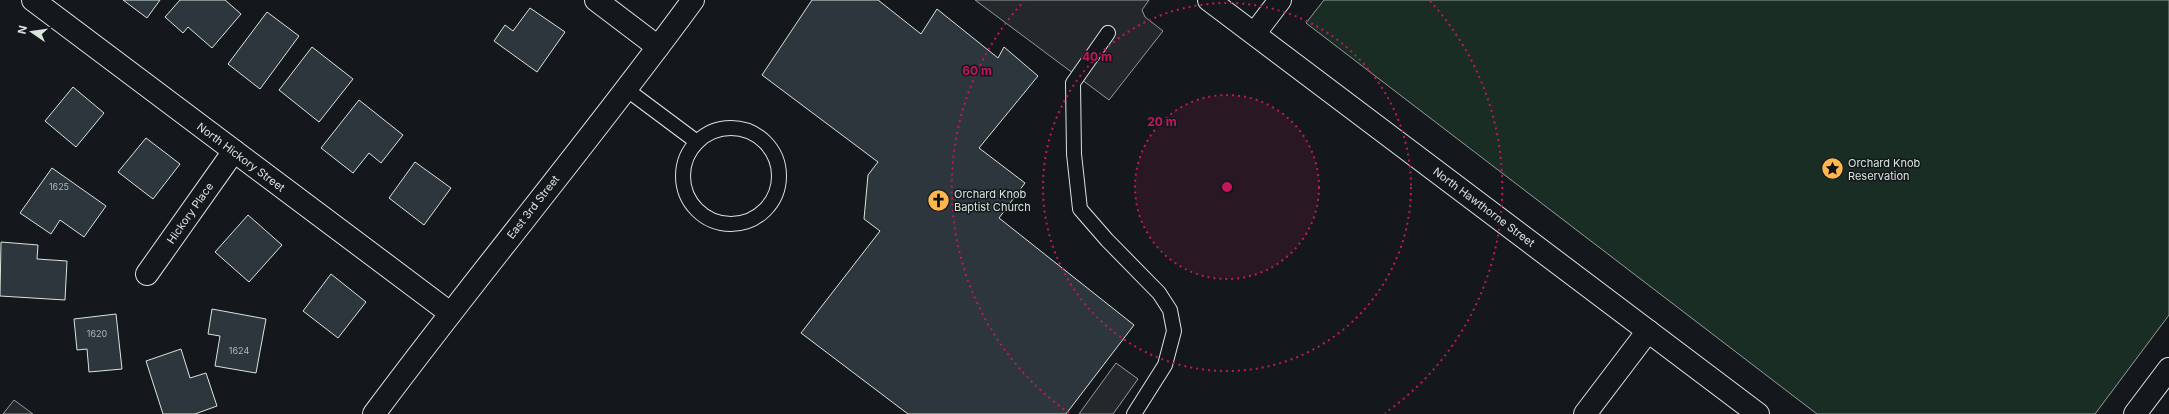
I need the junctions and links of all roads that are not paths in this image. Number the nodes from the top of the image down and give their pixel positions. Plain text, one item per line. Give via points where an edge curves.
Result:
1 (33, 0) edge
2 (596, 0) edge
3 (693, 0) edge
4 (1209, 0) edge
5 (1280, 0) edge
6 (1108, 33) dead end
7 (1255, 33) junction
8 (658, 47) junction
9 (626, 89) junction
10 (697, 142) junction
11 (234, 151) junction
12 (147, 274) dead end
13 (450, 313) junction
14 (1648, 331) junction
15 (2169, 369) edge
16 (374, 414) edge
17 (1134, 414) edge
18 (1585, 414) edge
19 (1758, 414) edge
20 (2136, 414) edge

1 - 11 street, North Hickory Street
2 - 8 street
3 - 8 street, East 3rd Street
4 - 7 street, North Hawthorne Street
5 - 7 street
6 - 17 lane via 1073,83 1074,154 1080,209 1159,293 1170,310 1174,331 1165,365
7 - 14 street, North Hawthorne Street
8 - 9 street, East 3rd Street
9 - 10 lane
9 - 13 street, East 3rd Street
10 - 10 lane via 687,158 683,176 687,195 697,211 713,221 731,225 749,221 765,211 776,195 780,177 776,158 765,142 750,132 732,128 713,132
11 - 12 street, Hickory Place
11 - 13 street, North Hickory Street
13 - 16 street, East 3rd Street
14 - 18 street
14 - 19 street, North Hawthorne Street
15 - 20 street

